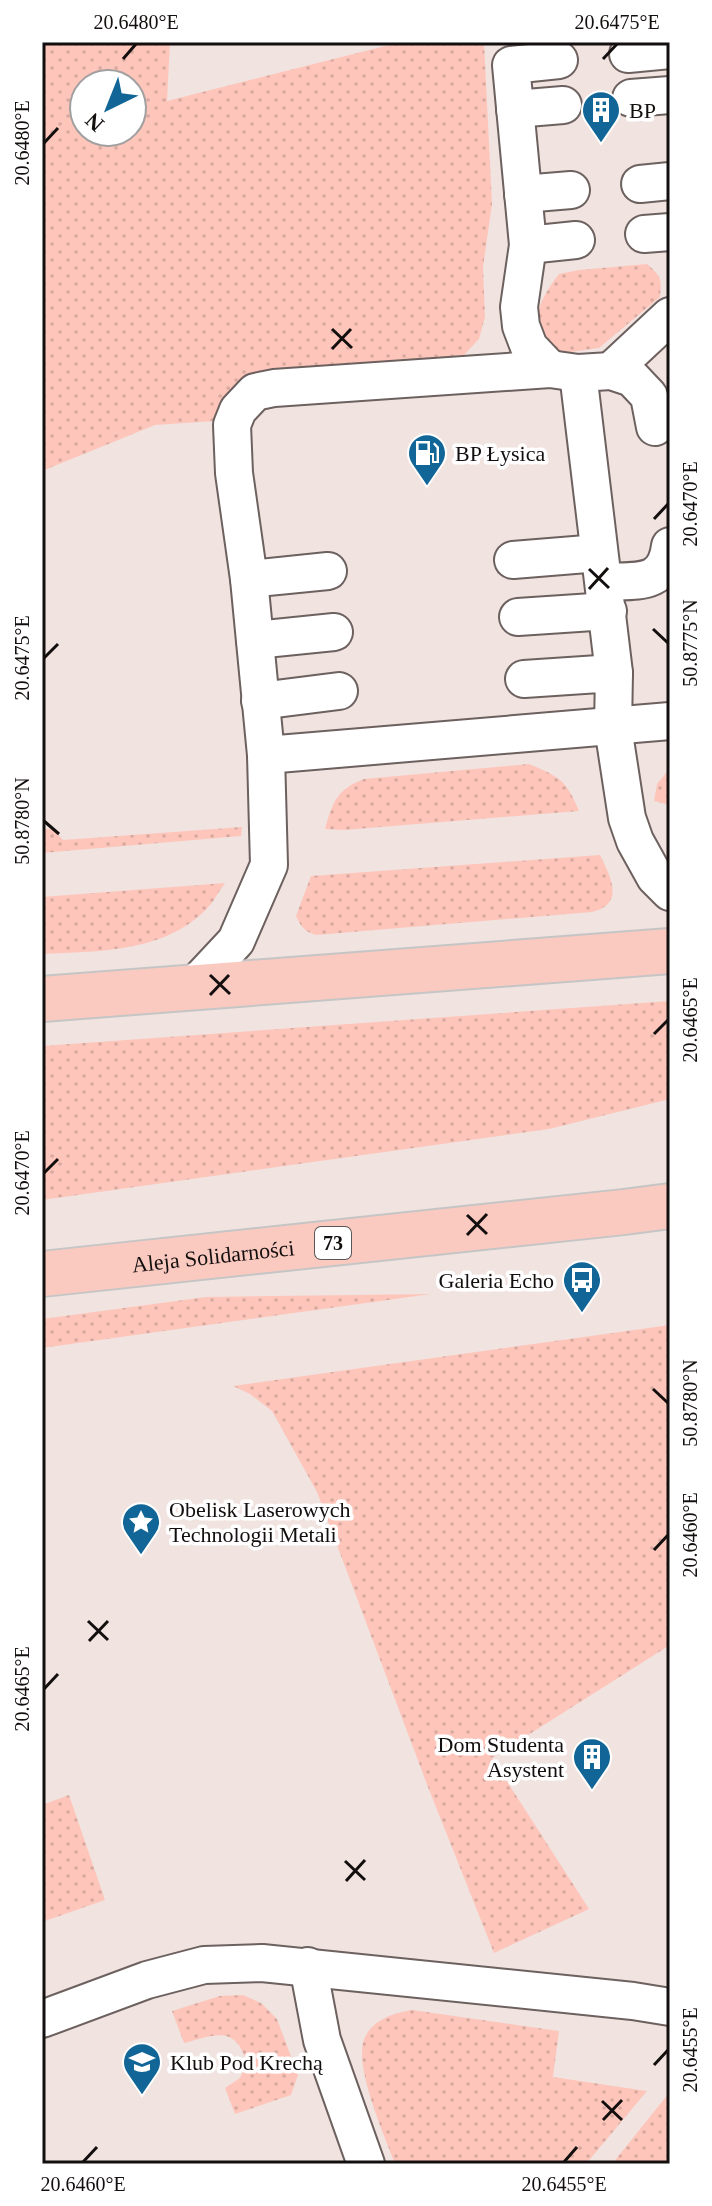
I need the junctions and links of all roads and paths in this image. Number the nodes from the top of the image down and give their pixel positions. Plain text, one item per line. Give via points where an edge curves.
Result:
1 (670, 50) edge
2 (628, 54) dead end
3 (559, 60) dead end
4 (670, 95) edge
5 (631, 98) dead end
6 (563, 105) dead end
7 (515, 109) junction
8 (571, 190) dead end
9 (523, 194) junction
10 (576, 240) dead end
11 (528, 245) junction
12 (670, 316) edge
13 (579, 371) junction
14 (655, 427) dead end
15 (670, 546) edge
16 (513, 560) dead end
17 (328, 571) dead end
18 (249, 579) junction
19 (604, 582) junction
20 (518, 617) dead end
21 (334, 632) dead end
22 (255, 640) junction
23 (614, 673) junction
24 (524, 679) dead end
25 (339, 691) dead end
26 (260, 701) junction
27 (670, 721) edge
28 (613, 727) junction
29 (266, 755) junction
30 (670, 892) edge
31 (670, 951) edge
32 (193, 987) junction
33 (42, 999) edge
34 (670, 1206) edge
35 (42, 1274) edge
36 (308, 1966) junction
37 (670, 1978) edge
38 (633, 2001) junction
39 (670, 2007) edge
40 (42, 2019) edge
41 (366, 2164) edge

1 - 2 lane
3 - 7 lane via 511,65
4 - 5 lane
6 - 7 lane
7 - 9 lane
8 - 9 lane
9 - 11 lane
10 - 11 lane
11 - 13 lane via 519,307 529,347
12 - 13 lane
13 - 14 lane via 632,378 649,396
13 - 18 lane via 255,392 232,425
13 - 19 lane
15 - 19 lane via 658,575
16 - 19 lane
17 - 18 lane
18 - 22 lane
19 - 20 lane
19 - 23 lane
21 - 22 lane
22 - 26 lane
23 - 24 lane
23 - 28 lane
25 - 26 lane
26 - 29 lane
27 - 28 lane
28 - 29 lane
28 - 30 lane via 627,818 655,877
29 - 32 lane via 269,865 236,941
31 - 32 main road
32 - 33 main road
34 - 35 main road, Aleja Solidarności / 73
36 - 38 lane
36 - 40 lane via 204,1965
36 - 41 lane via 322,2040
37 - 38 lane
38 - 39 lane

